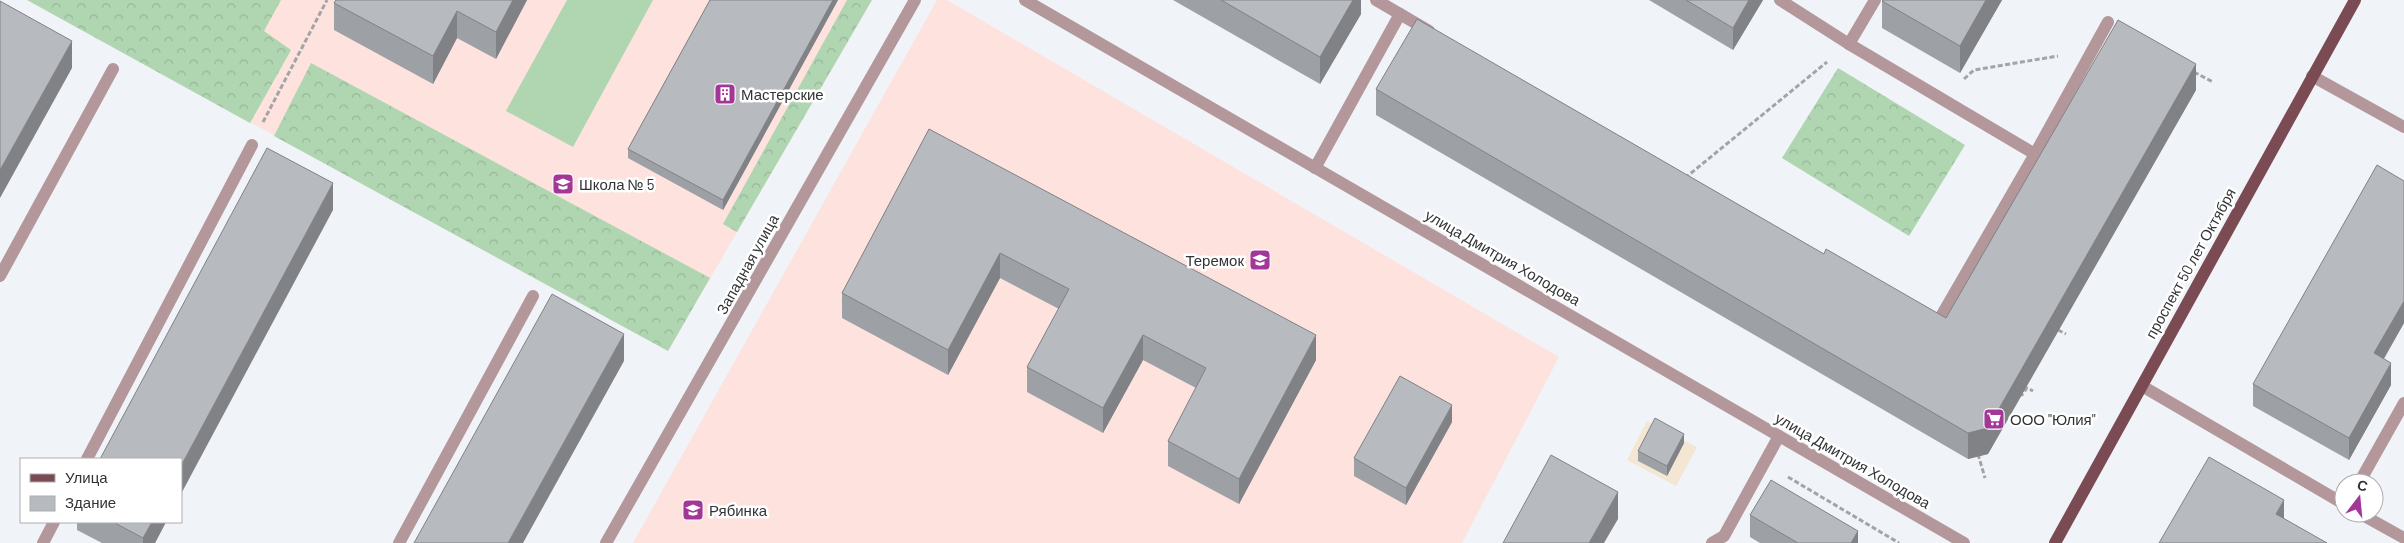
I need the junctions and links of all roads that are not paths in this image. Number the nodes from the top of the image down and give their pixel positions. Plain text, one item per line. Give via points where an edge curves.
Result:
1 (915, 0) edge
2 (1025, 0) edge
3 (1376, 0) edge
4 (1780, 0) edge
5 (1875, 0) edge
6 (2355, 0) edge
7 (1400, 14) junction
8 (2108, 22) dead end
9 (1443, 38) edge
10 (1849, 44) junction
11 (113, 70) dead end
12 (2312, 76) junction
13 (2404, 127) edge
14 (252, 145) dead end
15 (2035, 154) junction
16 (1315, 168) junction
17 (0, 276) edge
18 (533, 296) dead end
19 (1919, 315) edge
20 (2142, 386) junction
21 (2404, 404) edge
22 (1779, 436) junction
23 (88, 458) edge
24 (2366, 473) edge
25 (2334, 498) edge
26 (53, 523) edge
27 (2378, 523) edge
28 (2404, 538) edge
29 (43, 543) edge
30 (399, 543) edge
31 (606, 543) edge
32 (1712, 543) edge
33 (1964, 543) edge
34 (2055, 543) edge

1 - 31 street, Западная улица
2 - 16 street, улица Дмитрия Холодова
3 - 7 street
4 - 10 street
5 - 10 street
6 - 12 main road, проспект 50 лет Октября
7 - 9 street
7 - 16 street
8 - 15 street
10 - 15 street
11 - 17 street
12 - 13 street
12 - 20 main road, проспект 50 лет Октября
14 - 23 street
15 - 19 street via 1936,325
16 - 22 street, улица Дмитрия Холодова
18 - 30 street
20 - 25 street
20 - 34 main road, проспект 50 лет Октября
21 - 24 street
22 - 32 street via 1724,536
22 - 33 street, улица Дмитрия Холодова
26 - 29 street
27 - 28 street

